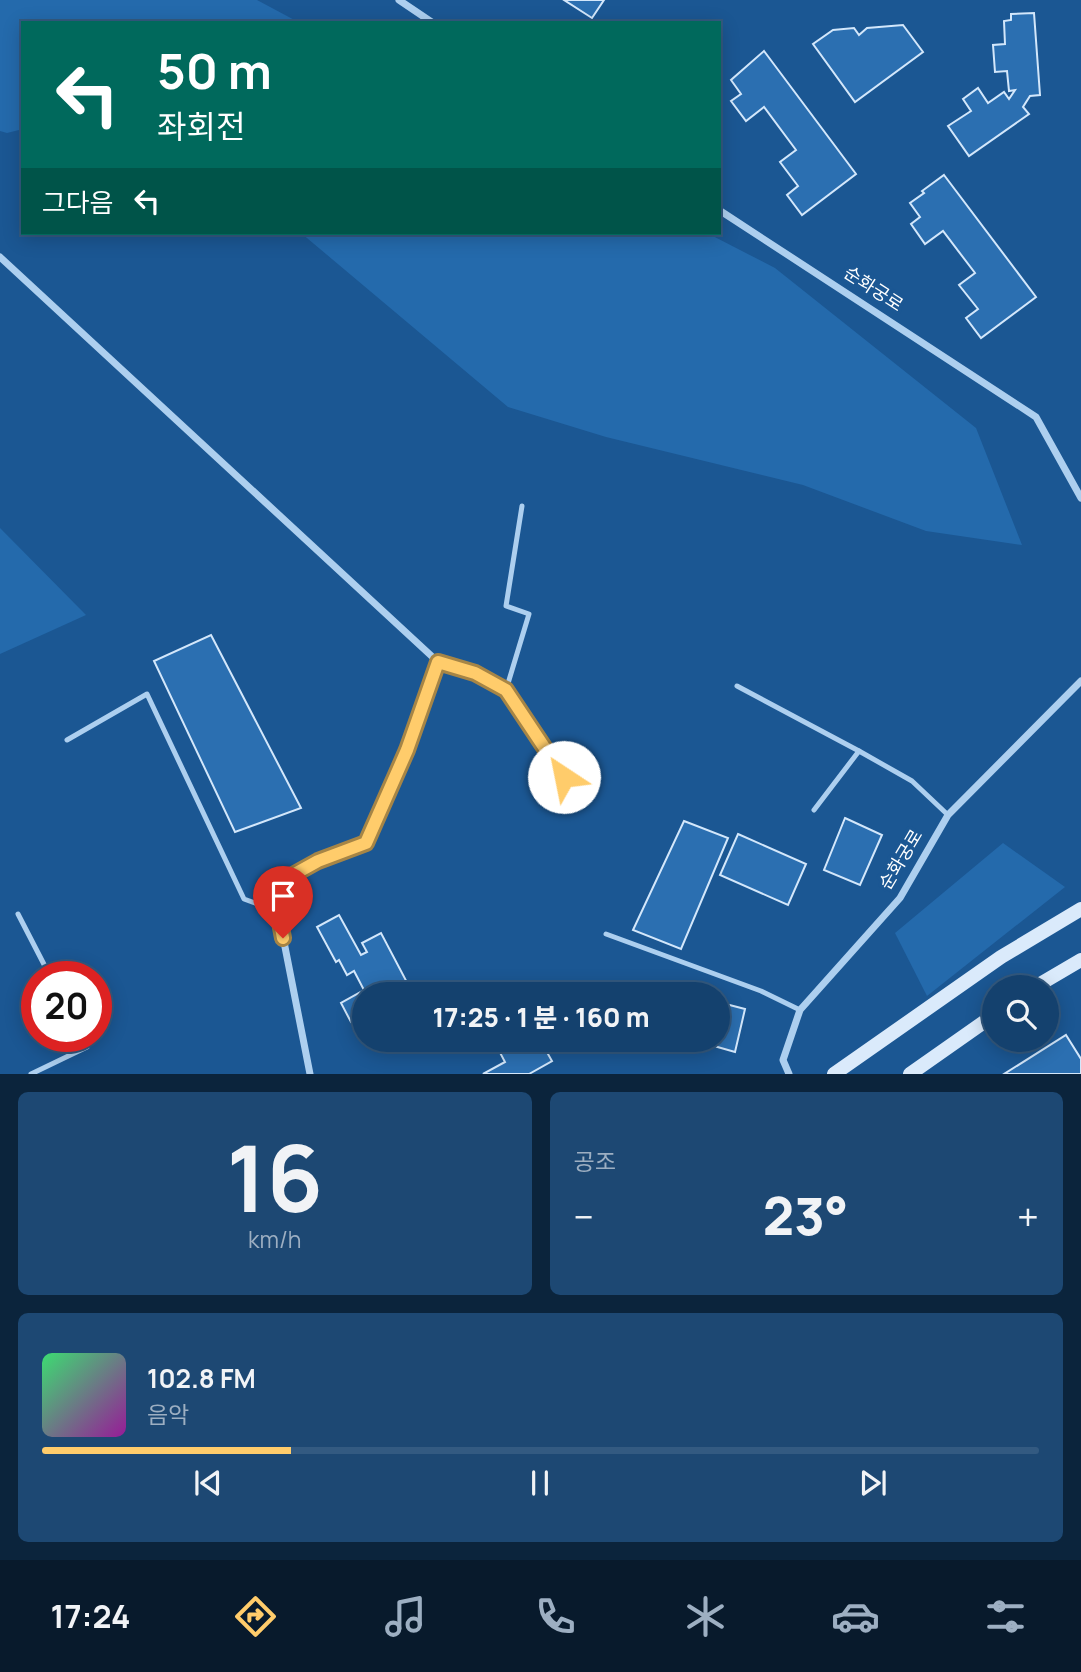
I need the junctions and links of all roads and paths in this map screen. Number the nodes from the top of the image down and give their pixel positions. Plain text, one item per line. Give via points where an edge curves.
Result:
1 (399, 0) edge
2 (430, 21) edge
3 (721, 211) edge
4 (0, 257) edge
5 (1081, 498) edge
6 (522, 506) dead end
7 (438, 662) junction
8 (1081, 681) edge
9 (737, 686) dead end
10 (506, 690) junction
11 (67, 740) dead end
12 (859, 751) junction
13 (596, 786) dead end
14 (814, 810) dead end
15 (948, 815) junction
16 (1081, 909) edge
17 (278, 911) junction
18 (18, 914) dead end
19 (606, 934) dead end
20 (1081, 960) edge
21 (42, 961) edge
22 (1055, 975) edge
23 (800, 1010) junction
24 (982, 1023) edge
25 (75, 1052) edge
26 (31, 1073) edge
27 (310, 1073) edge
28 (789, 1073) edge
29 (834, 1073) edge
30 (910, 1073) edge

1 - 2 street
3 - 5 street, 순화궁로 via 1036,417
4 - 7 street
6 - 10 lane via 506,606 529,614
7 - 10 lane via 475,673
7 - 17 street via 407,750 366,843 318,861 273,886
8 - 15 street, 순화궁로
9 - 12 lane
10 - 13 lane via 564,777
11 - 17 lane via 147,694 244,899
12 - 14 lane
12 - 15 lane via 912,781
15 - 23 street, 순화궁로 via 900,898
16 - 29 street via 1001,957
17 - 27 street
18 - 21 lane
19 - 23 lane
20 - 22 street
23 - 28 street, 순화궁로 via 783,1060
24 - 30 street
25 - 26 lane

